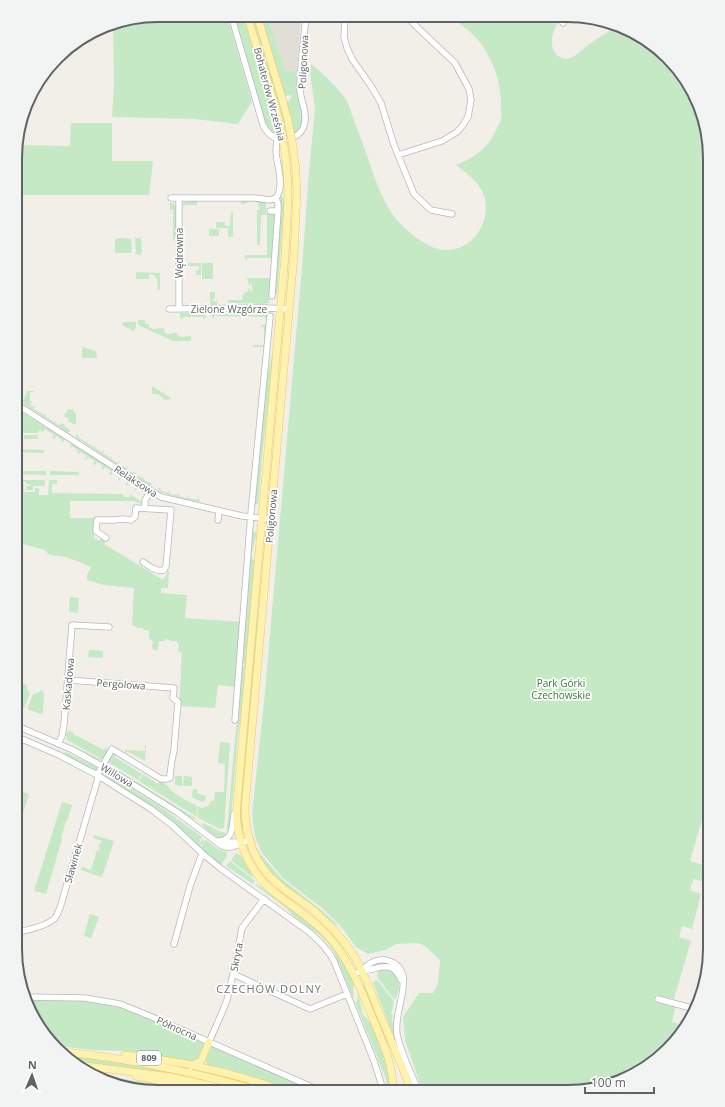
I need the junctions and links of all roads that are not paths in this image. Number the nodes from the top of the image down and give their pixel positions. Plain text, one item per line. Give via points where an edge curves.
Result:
1 (233, 22) edge
2 (250, 22) edge
3 (258, 22) edge
4 (305, 22) edge
5 (345, 22) edge
6 (412, 22) edge
7 (277, 139) junction
8 (398, 155) junction
9 (297, 191) joint
10 (171, 198) dead end
11 (179, 198) junction
12 (276, 198) junction
13 (288, 198) joint
14 (270, 211) dead end
15 (278, 211) junction
16 (452, 214) dead end
17 (272, 296) dead end
18 (169, 309) dead end
19 (179, 309) junction
20 (280, 309) junction
21 (289, 309) junction
22 (270, 316) dead end
23 (22, 408) edge
24 (151, 491) junction
25 (145, 508) junction
26 (219, 510) junction
27 (251, 517) junction
28 (262, 518) junction
29 (271, 519) junction
30 (218, 520) dead end
31 (106, 538) dead end
32 (142, 562) dead end
33 (109, 627) dead end
34 (68, 680) junction
35 (174, 688) joint
36 (235, 720) dead end
37 (22, 728) edge
38 (22, 739) edge
39 (58, 744) junction
40 (102, 766) junction
41 (97, 775) junction
42 (237, 804) junction
43 (211, 838) junction
44 (249, 840) junction
45 (217, 841) junction
46 (241, 843) junction
47 (203, 854) junction
48 (264, 899) junction
49 (22, 931) edge
50 (174, 944) dead end
51 (362, 970) junction
52 (233, 974) junction
53 (354, 974) junction
54 (347, 994) junction
55 (31, 997) edge
56 (658, 999) dead end
57 (690, 1007) edge
58 (209, 1042) junction
59 (70, 1053) edge
60 (87, 1054) junction
61 (203, 1058) junction
62 (191, 1066) junction
63 (90, 1067) edge
64 (91, 1067) edge
65 (213, 1070) junction
66 (178, 1085) edge
67 (210, 1085) edge
68 (238, 1085) edge
69 (267, 1085) edge
70 (307, 1085) edge
71 (382, 1085) edge
72 (393, 1085) edge
73 (409, 1085) edge
74 (416, 1085) edge

1 - 7 street via 263,125 269,134
2 - 13 main road, Bohaterów Września, bridge via 280,125 285,149
3 - 9 main road, Bohaterów Września, bridge via 292,137
4 - 7 street, Poligonowa via 300,84 305,114 304,125 296,136
5 - 8 street via 344,37 347,48 381,104
6 - 8 street via 460,70 469,89 471,105 468,117 457,132 442,142
7 - 12 street via 280,185
8 - 16 street via 414,194 431,210
9 - 21 main road, Poligonowa
10 - 11 street
11 - 12 street
11 - 19 street, Wędrowna
12 - 15 street
13 - 20 main road, Poligonowa
14 - 15 street
15 - 17 street
18 - 19 street, Zielone Wzgórze
19 - 20 street, Zielone Wzgórze
20 - 21 street, Zielone Wzgórze
20 - 28 main road, Poligonowa
21 - 29 main road, Poligonowa
22 - 27 street
23 - 24 street, Relaksowa
24 - 25 street via 145,500
24 - 26 street, Relaksowa via 161,497
25 - 31 street via 136,508 135,517 131,520 97,520 96,531
25 - 32 street via 171,510 164,570 155,570
26 - 27 street, Relaksowa
26 - 30 street
27 - 28 street, Relaksowa
27 - 36 street
28 - 29 street, Relaksowa
28 - 42 main road, Poligonowa
29 - 44 main road, Poligonowa via 246,808
33 - 34 street, Kaskadowa via 72,624
34 - 35 street, Pergolowa
34 - 39 street, Kaskadowa via 64,724
35 - 40 street, Sławinek via 173,698 178,702 170,778 161,779 112,749
37 - 39 street, Willowa
38 - 41 street
39 - 40 street, Willowa
40 - 41 street, Sławinek
40 - 43 street, Willowa via 176,812
41 - 47 street via 161,816
41 - 49 street, Sławinek via 60,908 54,919 48,923
42 - 45 street via 230,836
42 - 46 main road, Poligonowa
43 - 45 street, Willowa
43 - 46 street, Willowa via 227,847 235,847
44 - 46 street, Willowa
44 - 51 main road, Poligonowa via 269,876 331,926 350,949
45 - 46 street, Willowa
46 - 53 main road, Poligonowa via 259,877 274,892 322,929
47 - 48 street
47 - 50 street via 190,886
48 - 52 street, Skryta via 242,928
48 - 54 street via 322,943 331,955
51 - 53 street
51 - 73 main road, Poligonowa
51 - 74 street via 376,960 386,960 396,964 403,975 397,1034
52 - 54 street via 310,1009
52 - 58 street, Skryta via 224,1008
53 - 72 main road, Poligonowa via 388,1057
54 - 71 street
55 - 58 street, Północna via 85,998 111,1002
56 - 57 street
58 - 61 main road
58 - 70 street, Północna
59 - 60 main road, 809
60 - 62 main road, 809 via 145,1057
60 - 68 main road via 137,1061
61 - 62 main road
61 - 65 main road via 205,1065
62 - 65 main road, 809
63 - 67 main road via 171,1077
64 - 66 main road, 809
65 - 69 main road, 809

